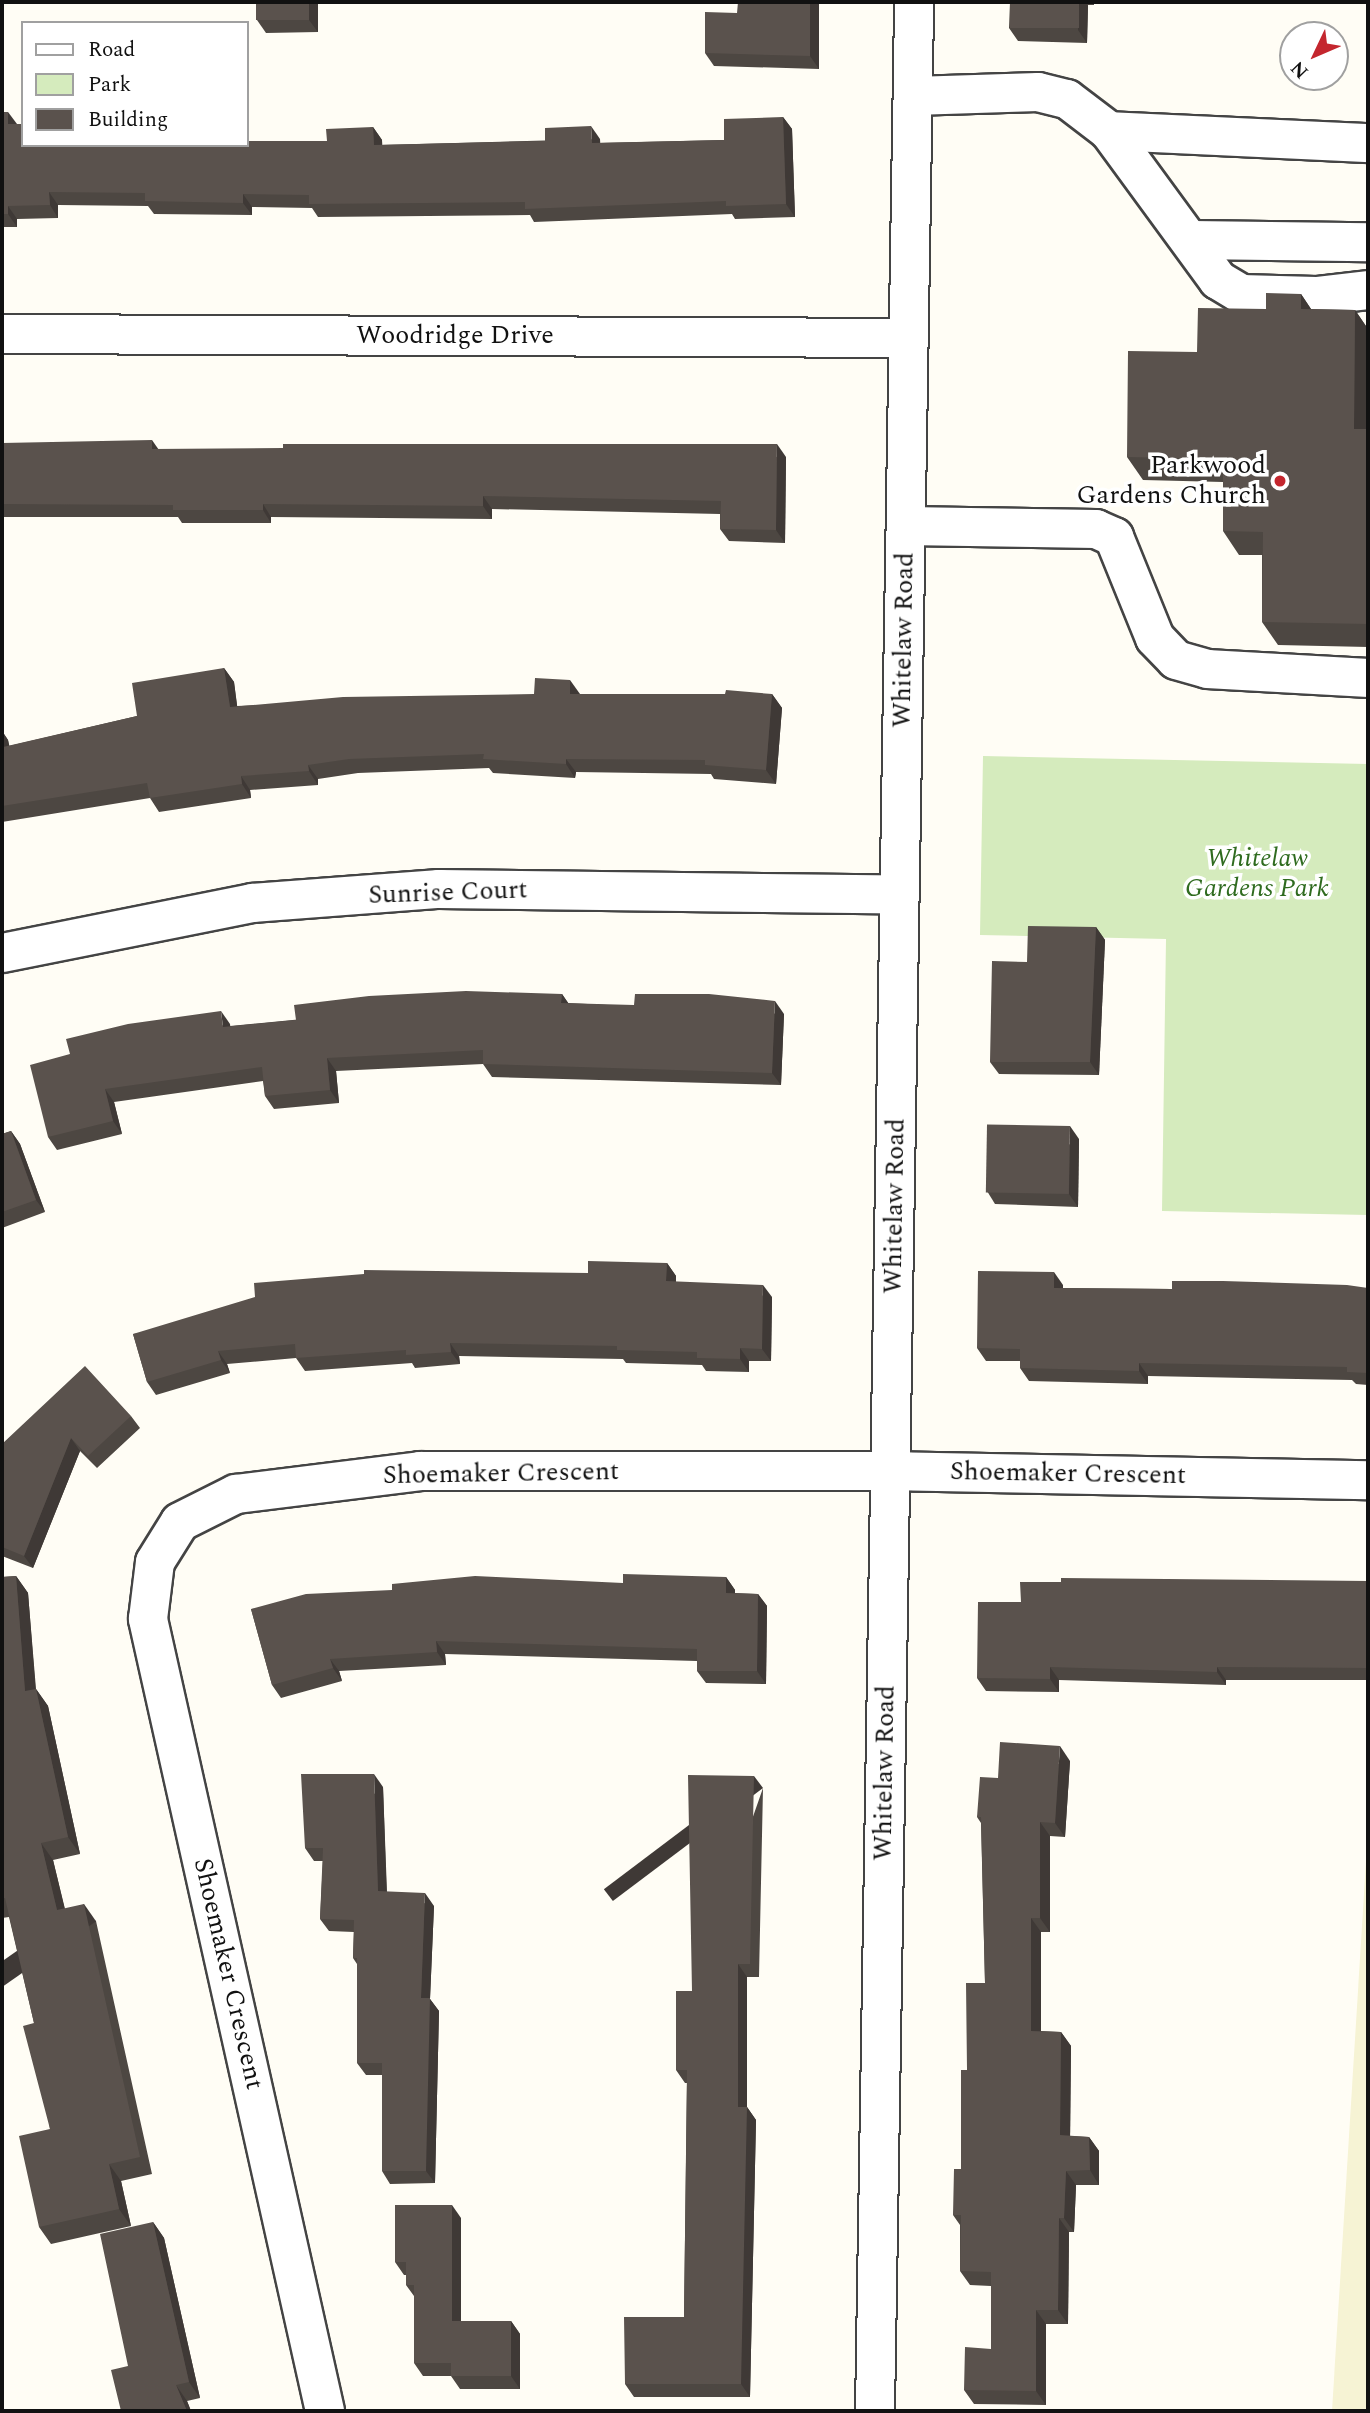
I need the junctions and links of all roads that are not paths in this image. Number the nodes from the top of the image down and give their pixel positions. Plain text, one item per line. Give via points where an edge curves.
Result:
1 (915, 2) edge
2 (913, 96) junction
3 (1109, 131) junction
4 (1368, 143) edge
5 (1192, 240) junction
6 (1368, 242) edge
7 (1368, 290) edge
8 (2, 334) edge
9 (909, 338) junction
10 (906, 526) junction
11 (1368, 678) edge
12 (899, 895) junction
13 (2, 953) edge
14 (891, 1471) junction
15 (1368, 1480) edge
16 (325, 2411) edge
17 (875, 2411) edge

1 - 2 street, Whitelaw Road
2 - 3 street via 1038,92 1067,99
2 - 9 street, Whitelaw Road
3 - 4 street
3 - 5 street
5 - 6 street
5 - 7 street via 1217,279 1241,294 1316,296
8 - 9 street, Woodridge Drive
9 - 10 street, Whitelaw Road
10 - 11 street via 1096,529 1114,537 1155,638 1176,660 1208,669
10 - 12 street, Whitelaw Road
12 - 13 street, Sunrise Court via 439,889 252,903
12 - 14 street, Whitelaw Road
14 - 15 street, Shoemaker Crescent
14 - 16 street, Shoemaker Crescent via 420,1471 236,1494 180,1522 155,1562 148,1619
14 - 17 street, Whitelaw Road

